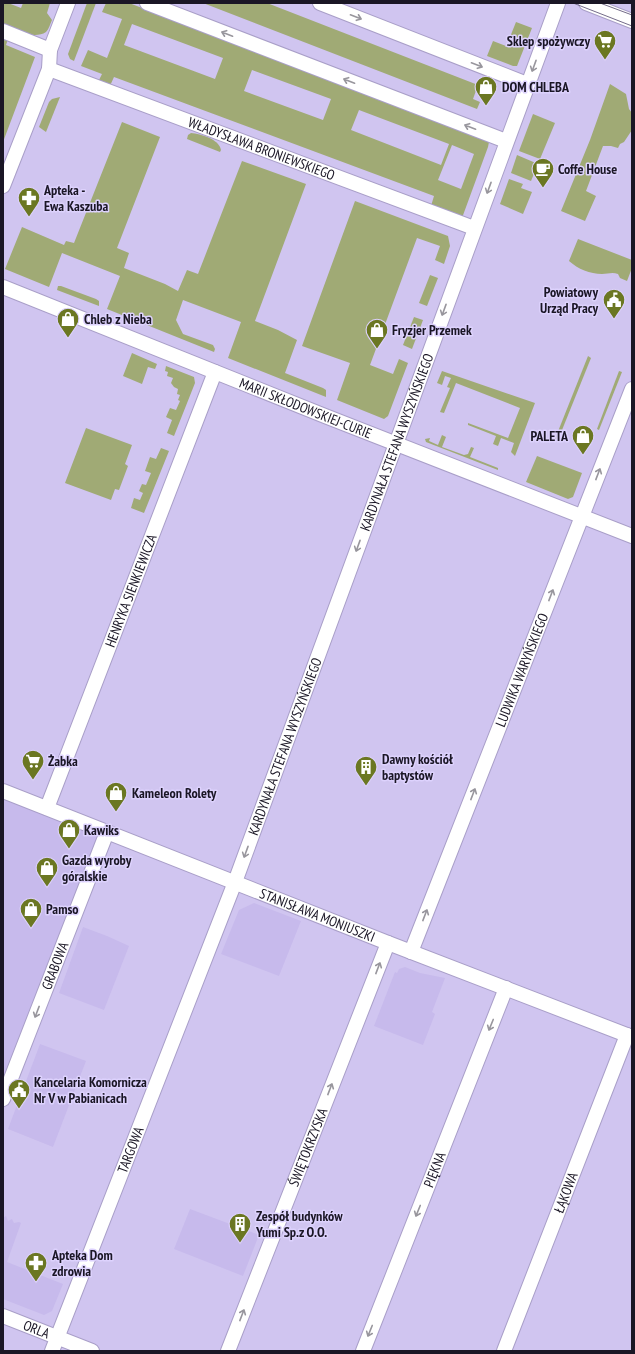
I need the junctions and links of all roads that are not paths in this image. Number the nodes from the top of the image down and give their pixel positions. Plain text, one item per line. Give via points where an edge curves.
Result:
1 (68, 3) edge
2 (147, 3) edge
3 (320, 3) edge
4 (558, 3) edge
5 (586, 3) edge
6 (632, 21) edge
7 (3, 31) edge
8 (50, 50) junction
9 (49, 70) junction
10 (527, 84) junction
11 (506, 142) junction
12 (3, 186) edge
13 (474, 228) junction
14 (3, 287) edge
15 (215, 372) junction
16 (632, 389) edge
17 (396, 443) junction
18 (582, 516) junction
19 (632, 536) edge
20 (3, 791) edge
21 (47, 808) junction
22 (107, 832) junction
23 (235, 882) junction
24 (388, 943) junction
25 (411, 952) junction
26 (506, 988) junction
27 (630, 1036) edge
28 (3, 1099) edge
29 (3, 1316) edge
30 (58, 1338) junction
31 (52, 1351) edge
32 (92, 1351) edge
33 (228, 1351) edge
34 (362, 1351) edge
35 (504, 1351) edge

1 - 8 street
11 -> 2 street
3 -> 10 street
4 -> 10 street, KARDYNAŁA STEFANA WYSZYŃSKIEGO
5 - 6 street
7 - 8 street
8 - 9 street
9 - 12 street
9 - 13 street, WŁADYSŁAWA BRONIEWSKIEGO
10 - 11 street, KARDYNAŁA STEFANA WYSZYŃSKIEGO
11 -> 13 street, KARDYNAŁA STEFANA WYSZYŃSKIEGO
13 -> 17 street, KARDYNAŁA STEFANA WYSZYŃSKIEGO
14 - 15 street, MARII SKŁODOWSKIEJ-CURIE
15 - 17 street, MARII SKŁODOWSKIEJ-CURIE
15 - 21 street, HENRYKA SIENKIEWICZA
18 -> 16 street, LUDWIKA WARYŃSKIEGO
17 - 18 street, MARII SKŁODOWSKIEJ-CURIE
17 -> 23 street, KARDYNAŁA STEFANA WYSZYŃSKIEGO
18 - 19 street, MARII SKŁODOWSKIEJ-CURIE
25 -> 18 street, LUDWIKA WARYŃSKIEGO
20 - 21 street, STANISŁAWA MONIUSZKI
21 - 22 street, STANISŁAWA MONIUSZKI
22 - 23 street, STANISŁAWA MONIUSZKI
22 -> 28 street, GRABOWA
23 - 24 street, STANISŁAWA MONIUSZKI
23 - 30 street, TARGOWA
24 - 25 street, STANISŁAWA MONIUSZKI
33 -> 24 street, ŚWIĘTOKRZYSKA
25 - 26 street, STANISŁAWA MONIUSZKI
26 - 27 street, STANISŁAWA MONIUSZKI
26 -> 34 street, PIĘKNA
27 - 35 street, ŁĄKOWA
29 - 30 street, ORLA
30 - 31 street, TARGOWA
30 - 32 street, ORLA

